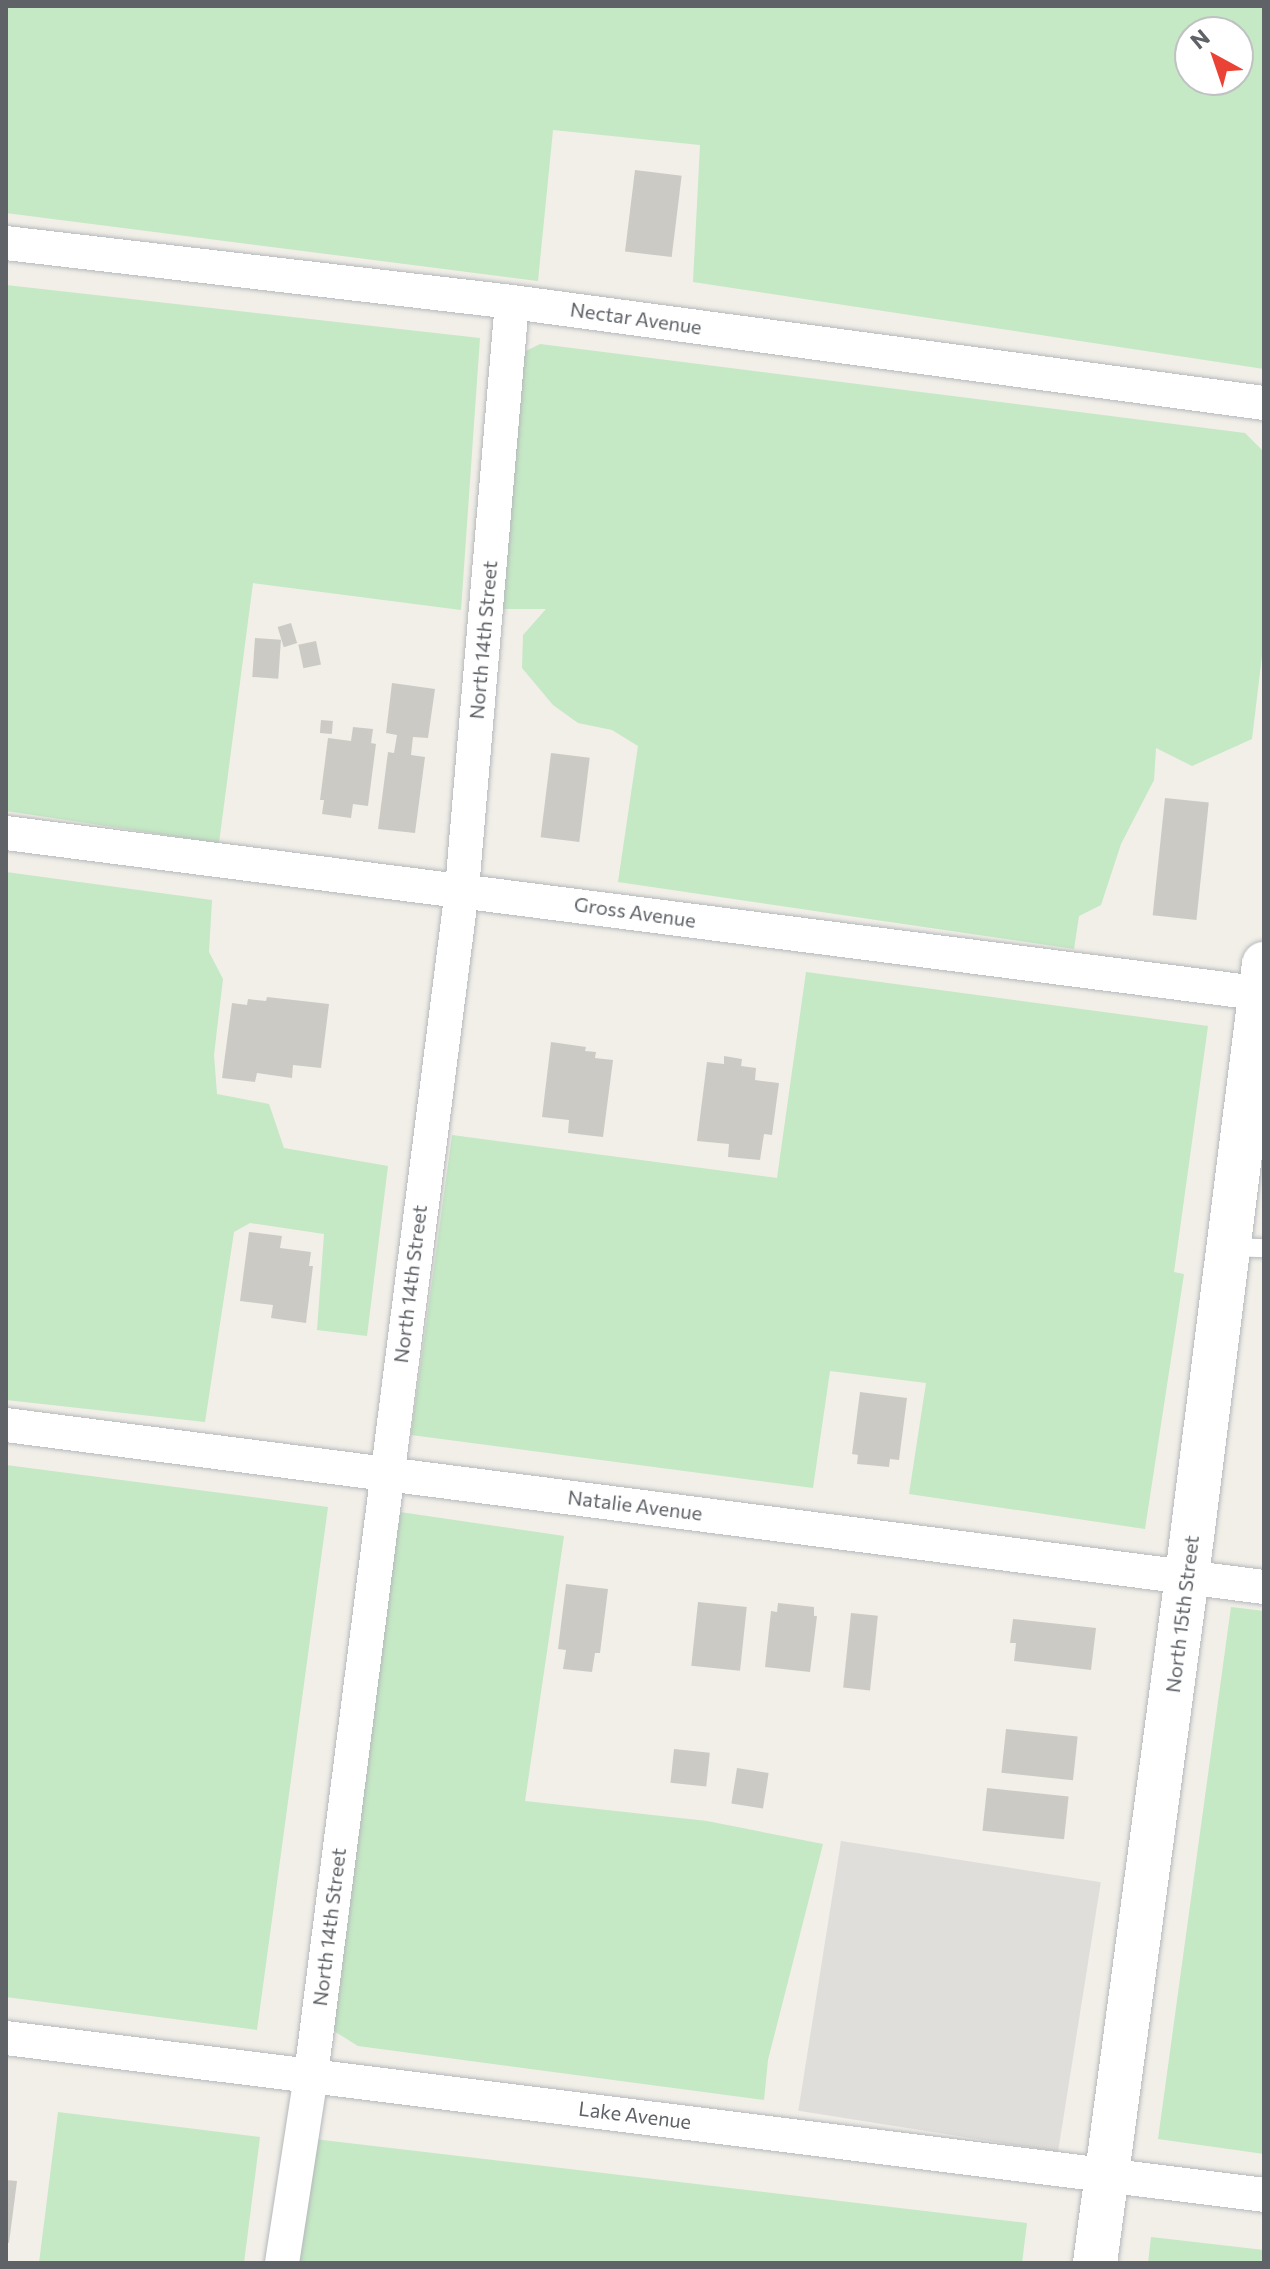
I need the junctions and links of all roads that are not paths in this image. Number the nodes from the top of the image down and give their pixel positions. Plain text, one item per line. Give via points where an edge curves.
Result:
1 (6, 243) edge
2 (512, 302) junction
3 (1264, 403) edge
4 (6, 833) edge
5 (462, 889) junction
6 (1263, 984) edge
7 (1246, 1248) edge
8 (6, 1425) edge
9 (386, 1473) junction
10 (1187, 1576) junction
11 (1264, 1587) edge
12 (6, 2038) edge
13 (311, 2075) junction
14 (1108, 2173) junction
15 (1264, 2195) edge
16 (282, 2263) edge
17 (1095, 2263) edge

1 - 2 street, Nectar Avenue
2 - 3 street, Nectar Avenue
2 - 5 street, North 14th Street
4 - 5 street, Gross Avenue
5 - 6 street, Gross Avenue
5 - 9 street, North 14th Street
6 - 7 street, North 15th Street
7 - 10 street, North 15th Street
8 - 9 street, Natalie Avenue
9 - 10 street, Natalie Avenue
9 - 13 street, North 14th Street
10 - 11 street, Natalie Avenue
10 - 14 street, North 15th Street
12 - 13 street, Lake Avenue
13 - 14 street, Lake Avenue
13 - 16 street, North 14th Street
14 - 15 street, Lake Avenue
14 - 17 street, North 15th Street

